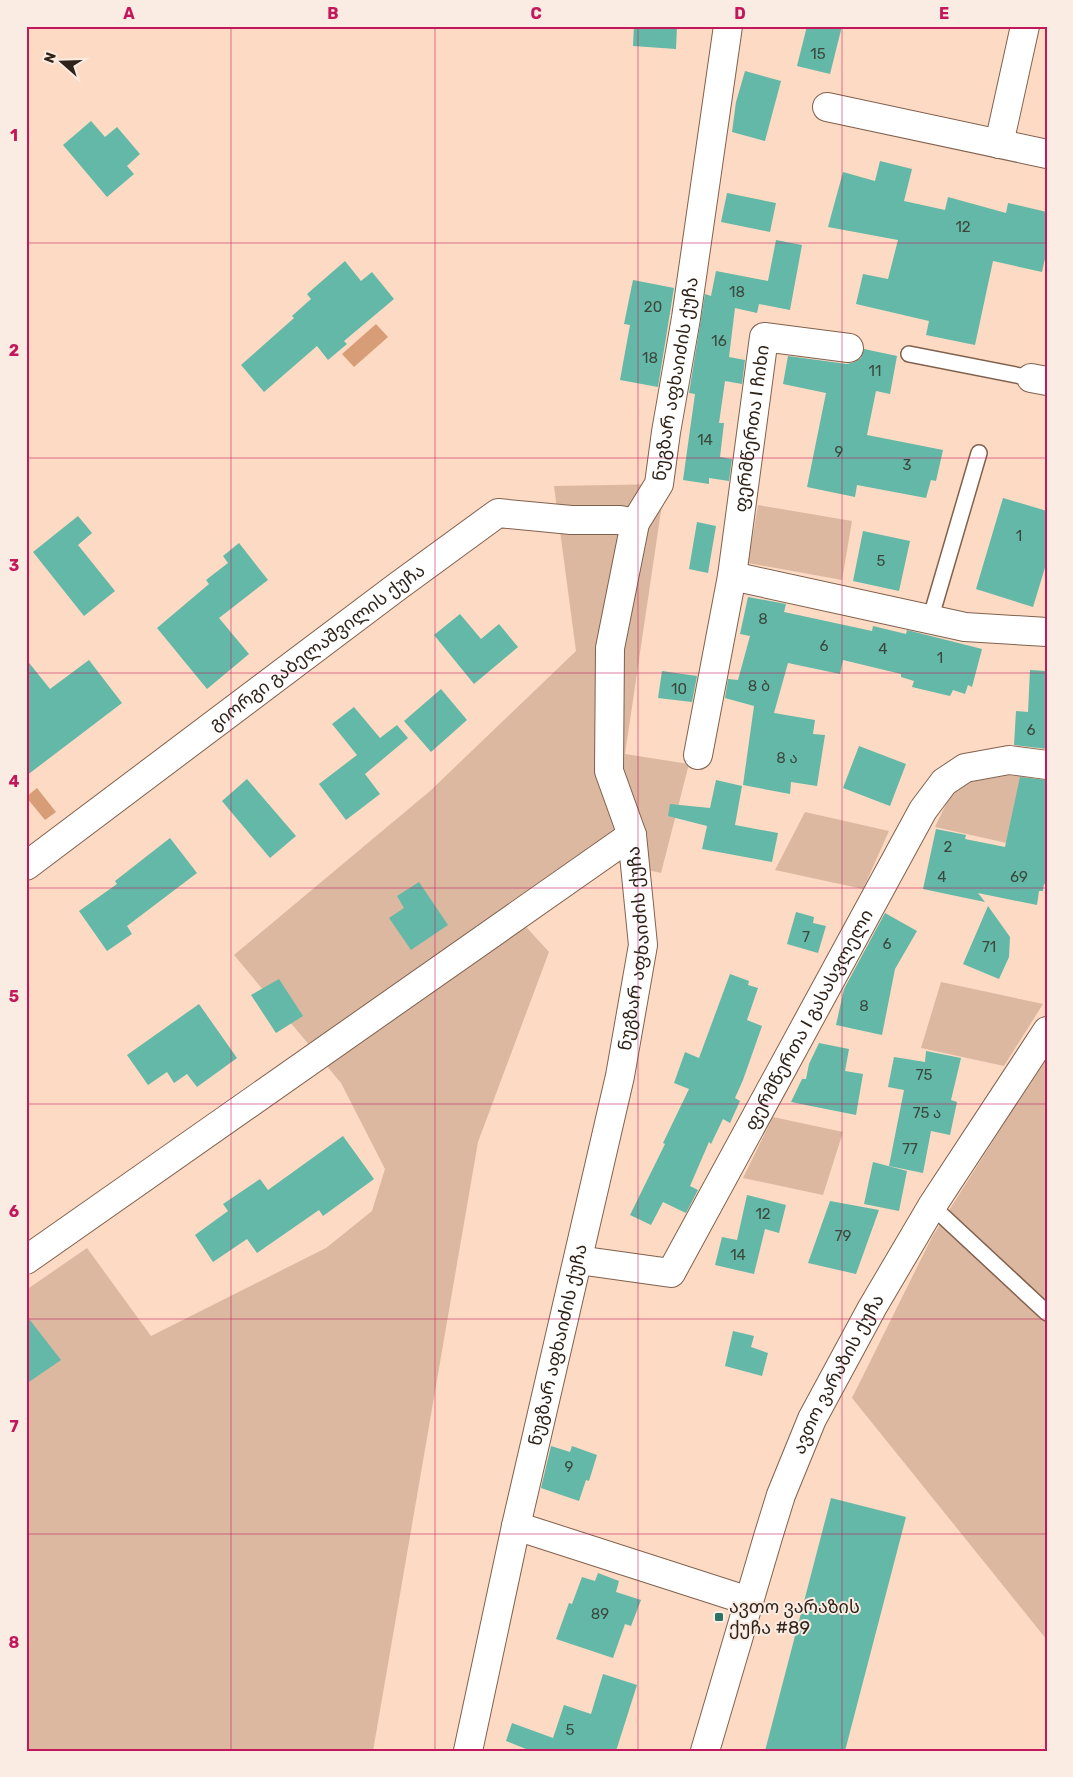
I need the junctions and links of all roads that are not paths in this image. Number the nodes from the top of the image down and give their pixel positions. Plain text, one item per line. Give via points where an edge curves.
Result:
1 (728, 26) edge
2 (1025, 26) edge
3 (827, 107) dead end
4 (999, 144) junction
5 (1047, 154) edge
6 (849, 348) dead end
7 (908, 354) dead end
8 (1039, 379) edge
9 (980, 453) dead end
10 (634, 523) junction
11 (732, 576) junction
12 (930, 620) junction
13 (1047, 632) edge
14 (698, 755) dead end
15 (1047, 765) edge
16 (632, 836) junction
17 (26, 866) edge
18 (1047, 1031) edge
19 (932, 1206) junction
20 (26, 1260) edge
21 (578, 1260) junction
22 (1047, 1313) edge
23 (516, 1526) junction
24 (749, 1601) junction
25 (706, 1749) edge
26 (468, 1751) edge

1 - 10 street, ნუგზარ აფხაიძის ქუჩა via 659,484
2 - 4 street
3 - 4 street
4 - 5 street
6 - 11 street, ფერმწერთა I ჩიხი via 764,337
7 - 8 lane
9 - 12 lane
10 - 16 street, ნუგზარ აფხაიძის ქუჩა via 610,648 609,771
10 - 17 street, გიორგი გაბელაშვილის ქუჩა via 498,513
11 - 12 street
11 - 14 street, ფერმწერთა I ჩიხი
12 - 13 street via 965,627
15 - 21 street, ფერმწერთა I გასასვლელი via 1009,760 965,768 944,782 922,810 671,1273
16 - 20 street
16 - 21 street, ნუგზარ აფხაიძის ქუჩა via 643,945 620,1076
18 - 19 street, ავთო ვარაზის ქუჩა
19 - 22 lane
19 - 24 street, ავთო ვარაზის ქუჩა via 812,1418 781,1495
21 - 23 street, ნუგზარ აფხაიძის ქუჩა
23 - 24 street
23 - 26 street, ნუგზარ აფხაიძის ქუჩა
24 - 25 street, ავთო ვარაზის ქუჩა

